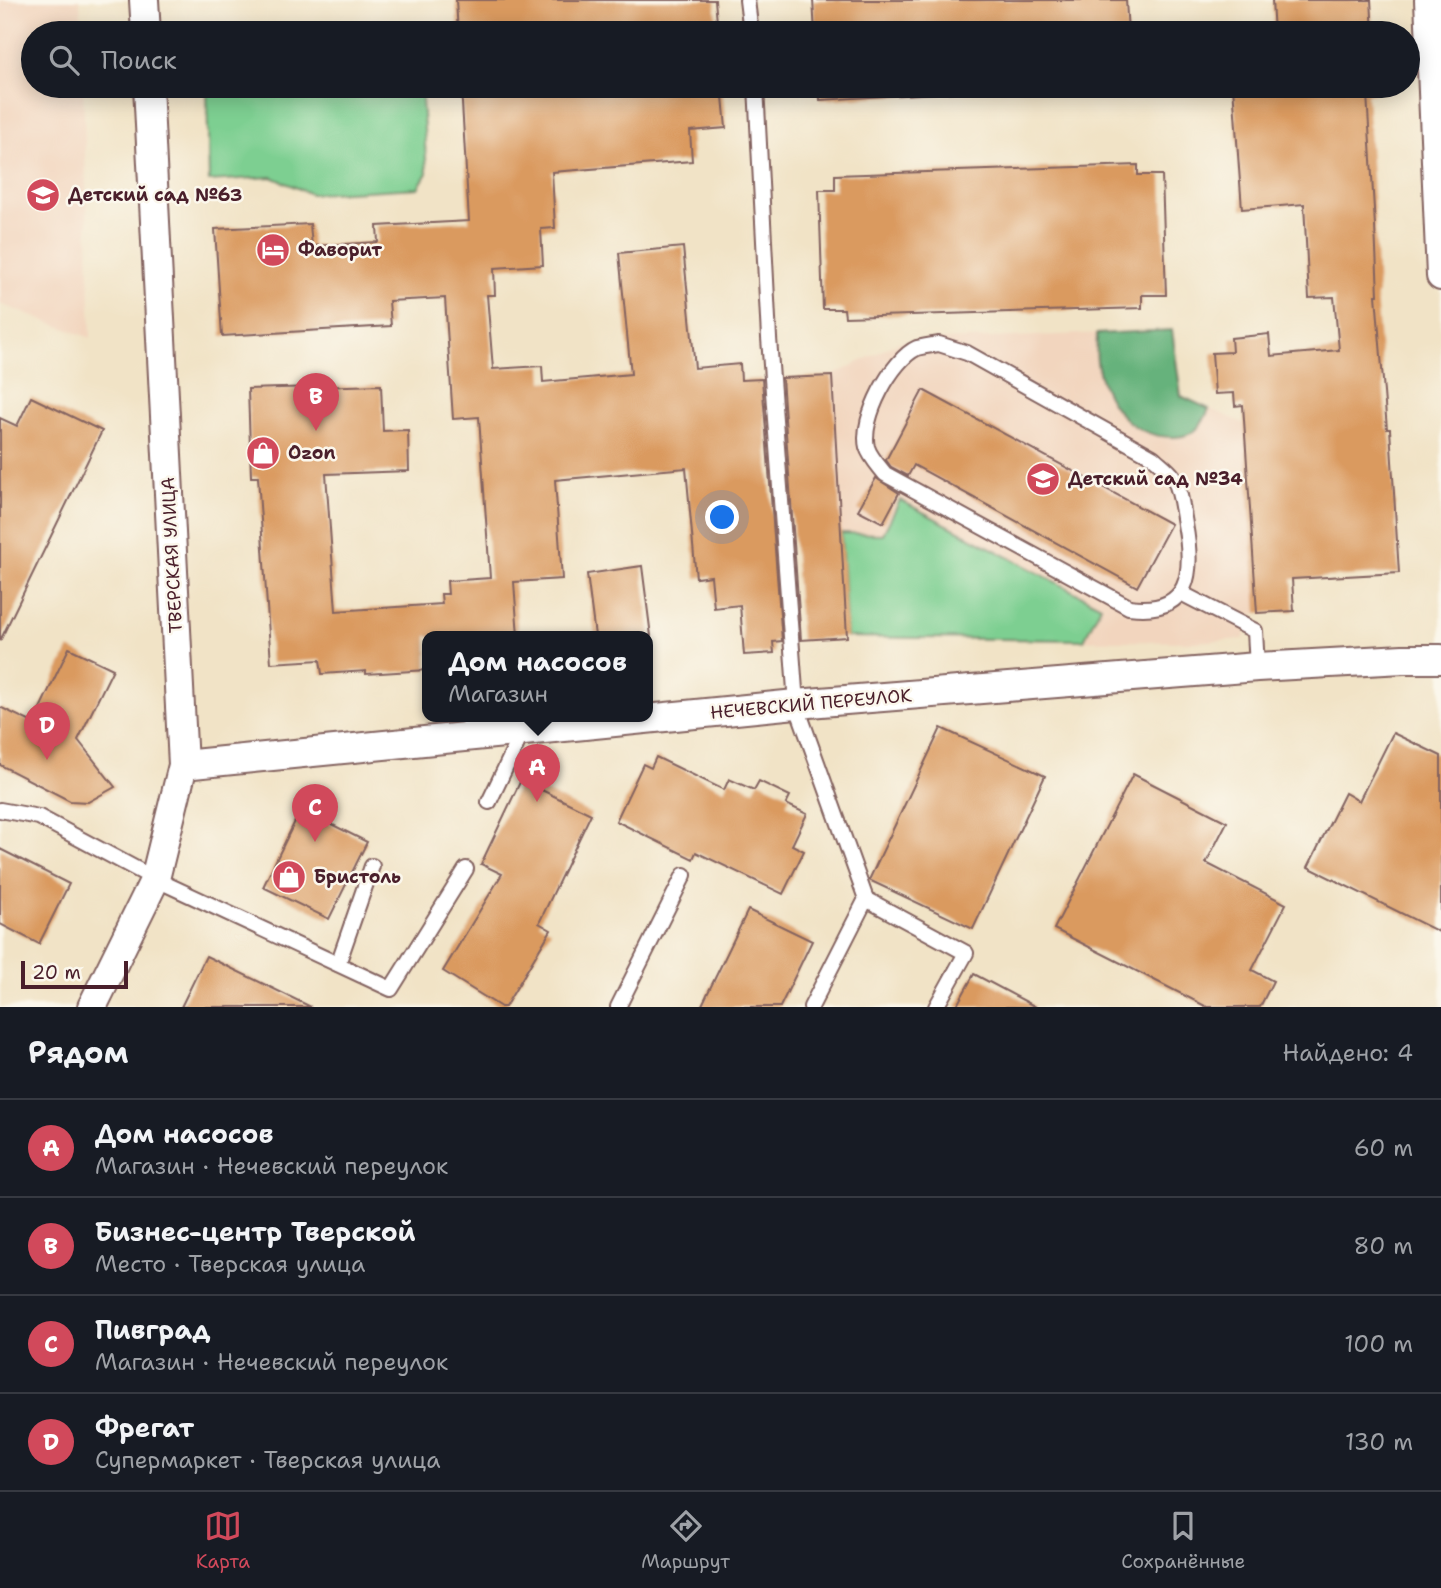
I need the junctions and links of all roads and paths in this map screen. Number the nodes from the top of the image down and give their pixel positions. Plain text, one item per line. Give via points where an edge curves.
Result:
1 (144, 0) edge
2 (747, 0) edge
3 (1429, 0) edge
4 (145, 21) edge
5 (750, 21) edge
6 (149, 98) edge
7 (757, 98) edge
8 (1441, 276) edge
9 (1181, 593) junction
10 (1441, 660) edge
11 (1257, 667) junction
12 (796, 704) junction
13 (653, 718) edge
14 (614, 722) edge
15 (523, 731) junction
16 (183, 765) junction
17 (489, 802) dead end
18 (0, 810) edge
19 (372, 866) dead end
20 (466, 869) dead end
21 (684, 875) dead end
22 (155, 879) junction
23 (866, 898) junction
24 (338, 964) junction
25 (92, 1007) edge
26 (618, 1007) edge
27 (811, 1007) edge
28 (936, 1007) edge

1 - 4 street
2 - 5 lane
3 - 8 street
6 - 16 street, ТВЕРСКАЯ УЛИЦА
7 - 12 lane
9 - 9 lane via 1190,550 1179,492 1172,474 1153,457 967,353 939,344 916,349 892,369 867,426 867,446 885,474 1129,607 1167,605
9 - 11 lane via 1255,631
10 - 11 street, НЕЧЕВСКИЙ ПЕРЕУЛОК
11 - 12 street, НЕЧЕВСКИЙ ПЕРЕУЛОК
12 - 13 street, НЕЧЕВСКИЙ ПЕРЕУЛОК
12 - 23 lane
14 - 15 street, НЕЧЕВСКИЙ ПЕРЕУЛОК
15 - 16 street, НЕЧЕВСКИЙ ПЕРЕУЛОК
15 - 17 lane
16 - 22 street, ТВЕРСКАЯ УЛИЦА
18 - 22 lane via 39,817
19 - 24 lane
20 - 24 lane via 391,989
21 - 26 lane
22 - 24 lane
22 - 25 street, ТВЕРСКАЯ УЛИЦА
23 - 27 lane
23 - 28 lane via 966,953

